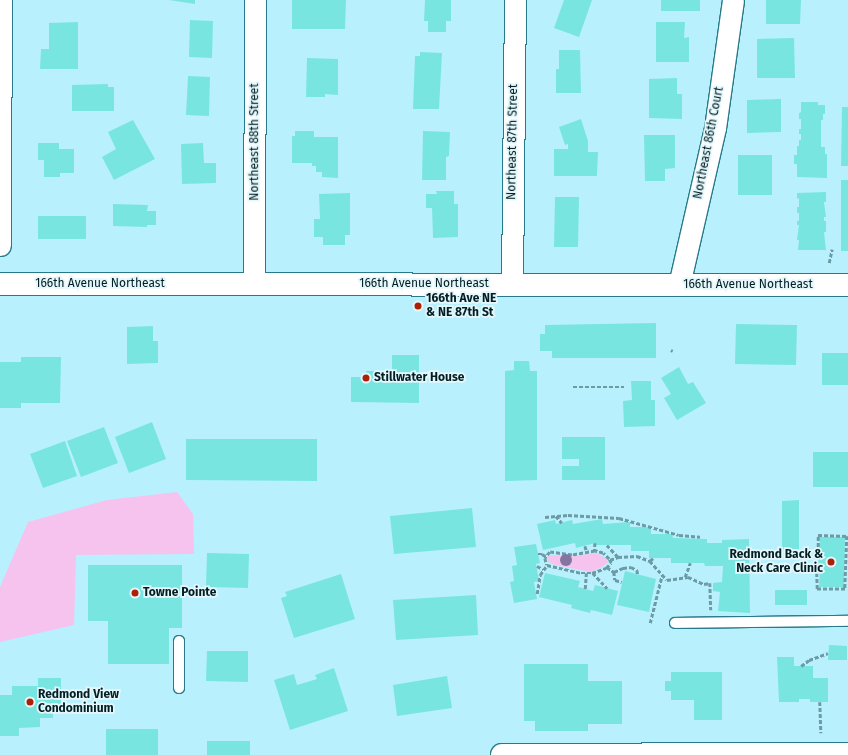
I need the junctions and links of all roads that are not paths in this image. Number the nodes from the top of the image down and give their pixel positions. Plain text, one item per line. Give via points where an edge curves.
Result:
1 (1, 0) edge
2 (255, 0) edge
3 (515, 0) edge
4 (733, 0) edge
5 (0, 245) edge
6 (0, 284) edge
7 (254, 284) junction
8 (512, 284) junction
9 (679, 285) junction
10 (848, 285) edge
11 (848, 621) edge
12 (675, 623) dead end
13 (179, 641) dead end
14 (179, 688) dead end
15 (848, 754) edge
16 (502, 755) edge
17 (528, 755) edge

1 - 5 street
2 - 7 street, Northeast 88th Street
3 - 8 street, Northeast 87th Street
4 - 9 street, Northeast 86th Court via 715,128
6 - 7 street, 166th Avenue Northeast
7 - 8 street, 166th Avenue Northeast
8 - 9 street, 166th Avenue Northeast
9 - 10 street, 166th Avenue Northeast
11 - 12 lane
13 - 14 lane
15 - 17 street
16 - 17 street

